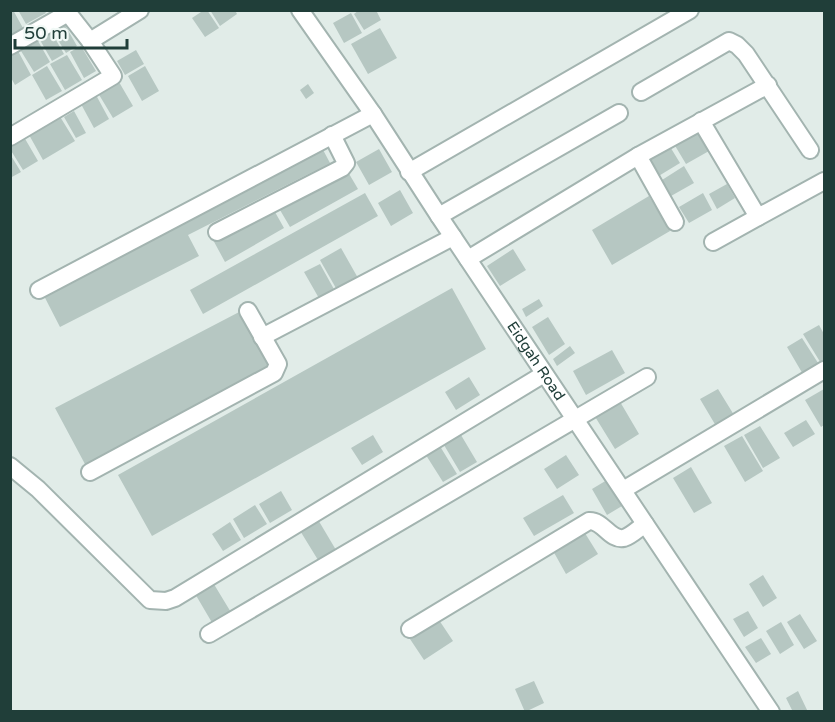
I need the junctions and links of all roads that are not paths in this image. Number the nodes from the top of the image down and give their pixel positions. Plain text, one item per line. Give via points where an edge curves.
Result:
1 (140, 10) edge
2 (300, 10) edge
3 (690, 10) edge
4 (90, 41) junction
5 (10, 46) edge
6 (768, 85) junction
7 (640, 92) dead end
8 (619, 113) dead end
9 (373, 114) junction
10 (701, 121) junction
11 (332, 135) junction
12 (10, 137) edge
13 (810, 150) dead end
14 (638, 156) junction
15 (409, 172) junction
16 (825, 181) edge
17 (439, 216) junction
18 (758, 217) junction
19 (675, 222) dead end
20 (217, 232) dead end
21 (453, 237) junction
22 (713, 242) dead end
23 (468, 259) junction
24 (39, 290) dead end
25 (248, 311) dead end
26 (262, 337) junction
27 (825, 370) edge
28 (544, 374) junction
29 (647, 376) dead end
30 (575, 420) junction
31 (10, 466) edge
32 (90, 472) dead end
33 (622, 490) junction
34 (645, 524) junction
35 (410, 629) dead end
36 (209, 634) dead end
37 (771, 711) edge

1 - 4 street
2 - 9 street, Eidgah Road
3 - 15 street
4 - 5 street via 68,13
4 - 12 street via 114,76
6 - 7 street via 746,54 729,41
6 - 10 street
6 - 13 street
8 - 17 street
9 - 11 street
9 - 15 street, Eidgah Road
10 - 14 street
10 - 18 street
11 - 20 street via 346,163 342,168
11 - 24 street
14 - 19 street
14 - 23 street
15 - 17 street, Eidgah Road
16 - 18 street
17 - 21 street, Eidgah Road
18 - 22 street
21 - 23 street, Eidgah Road
21 - 26 street
23 - 28 street, Eidgah Road
25 - 26 street
26 - 32 street via 278,364 274,373
27 - 33 street
28 - 30 street, Eidgah Road
28 - 31 street via 166,601 150,600
29 - 30 street
30 - 33 street, Eidgah Road
30 - 36 street
33 - 34 street, Eidgah Road
34 - 35 street via 625,538 599,522 589,521
34 - 37 street, Eidgah Road

